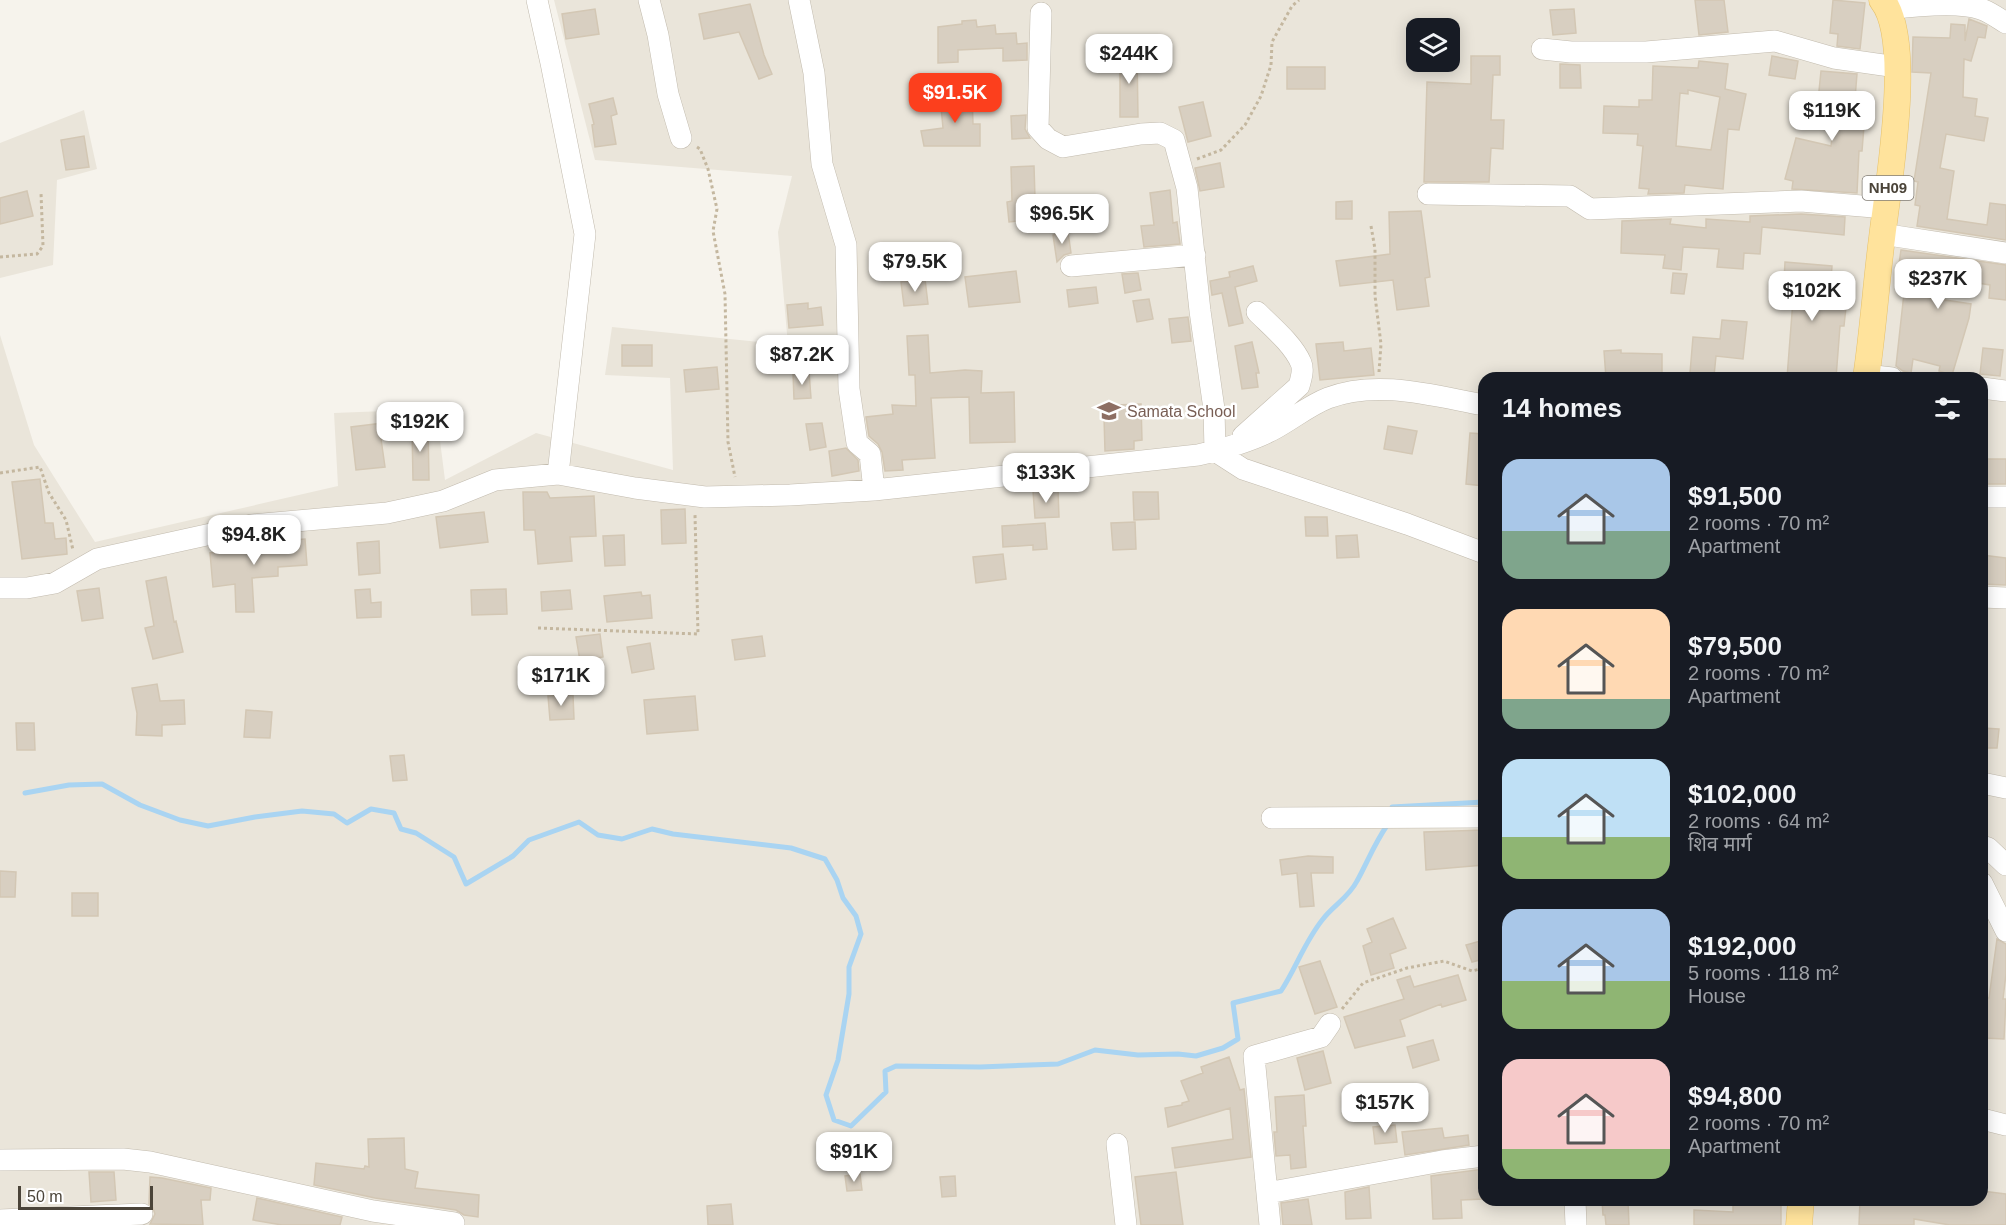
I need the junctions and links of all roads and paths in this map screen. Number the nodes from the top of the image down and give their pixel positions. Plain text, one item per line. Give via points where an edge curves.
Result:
1 (537, 0) edge
2 (649, 0) edge
3 (799, 0) edge
4 (1299, 0) edge
5 (1885, 4) edge
6 (1041, 13) dead end
7 (2006, 23) edge
8 (1542, 49) dead end
9 (1897, 68) junction
10 (681, 138) joint
11 (1182, 165) junction
12 (41, 193) dead end
13 (1428, 194) dead end
14 (1886, 208) junction
15 (1371, 226) dead end
16 (1882, 234) junction
17 (2006, 253) edge
18 (1195, 255) junction
19 (0, 257) edge
20 (1071, 266) dead end
21 (1257, 312) dead end
22 (1866, 372) edge
23 (1378, 388) junction
24 (1988, 389) edge
25 (2006, 391) edge
26 (1478, 404) edge
27 (1224, 448) junction
28 (0, 473) edge
29 (558, 474) junction
30 (874, 490) junction
31 (695, 496) junction
32 (739, 496) junction
33 (1988, 497) edge
34 (2006, 497) edge
35 (1478, 551) edge
36 (85, 567) junction
37 (0, 588) edge
38 (1988, 597) edge
39 (2006, 598) edge
40 (538, 628) dead end
41 (1988, 784) edge
42 (2006, 788) edge
43 (1478, 817) edge
44 (1272, 818) dead end
45 (1988, 848) edge
46 (2006, 865) edge
47 (1988, 895) edge
48 (2006, 931) edge
49 (1478, 970) edge
50 (1330, 1024) joint
51 (1988, 1120) edge
52 (2006, 1125) edge
53 (1117, 1144) dead end
54 (1478, 1157) edge
55 (0, 1160) edge
56 (1267, 1193) junction
57 (1575, 1206) edge
58 (1801, 1206) edge
59 (142, 1214) dead end
60 (0, 1220) edge
61 (453, 1225) edge
62 (1126, 1225) edge
63 (1270, 1225) edge
64 (1576, 1225) edge
65 (1799, 1225) edge

1 - 29 street via 585,234
2 - 10 street
3 - 30 street via 814,73 822,164 846,245 849,389 857,443 870,454
4 - 11 path via 1272,42 1271,65 1262,96 1245,125 1221,150
5 - 7 street via 1969,6
5 - 9 main road, NH09 via 1893,27
6 - 11 street via 1038,128 1048,139 1062,147 1160,133 1174,140
8 - 9 street via 1646,52 1775,41 1834,58
9 - 14 main road, NH09 via 1896,123
10 - 32 path via 700,149 717,209 713,231 724,294 728,442
11 - 18 street
12 - 19 path via 43,246 37,254
13 - 14 street via 1570,196 1590,209 1801,201
14 - 16 main road, NH09
15 - 23 path via 1381,344
16 - 17 street
16 - 22 main road, NH09
18 - 20 street
18 - 27 street via 1214,409
21 - 27 street via 1302,364 1302,376 1299,387
23 - 26 street
23 - 27 street via 1330,397 1275,429
24 - 25 street
27 - 30 street via 1148,461
27 - 35 street via 1243,469
28 - 36 path via 40,467 49,493 66,520 74,552
29 - 31 street
29 - 36 street via 495,480 443,501 387,513 252,525 98,559
30 - 32 street
31 - 32 street
31 - 40 path via 698,634
33 - 34 street
36 - 37 street via 54,583
38 - 39 street
41 - 42 street
43 - 44 street
45 - 46 street
47 - 48 street
49 - 50 path via 1444,961 1363,983
50 - 56 street via 1321,1037 1254,1056
51 - 52 street
53 - 62 street
54 - 56 street
55 - 61 street via 132,1160
56 - 63 street
57 - 64 street
58 - 65 main road
59 - 60 street

